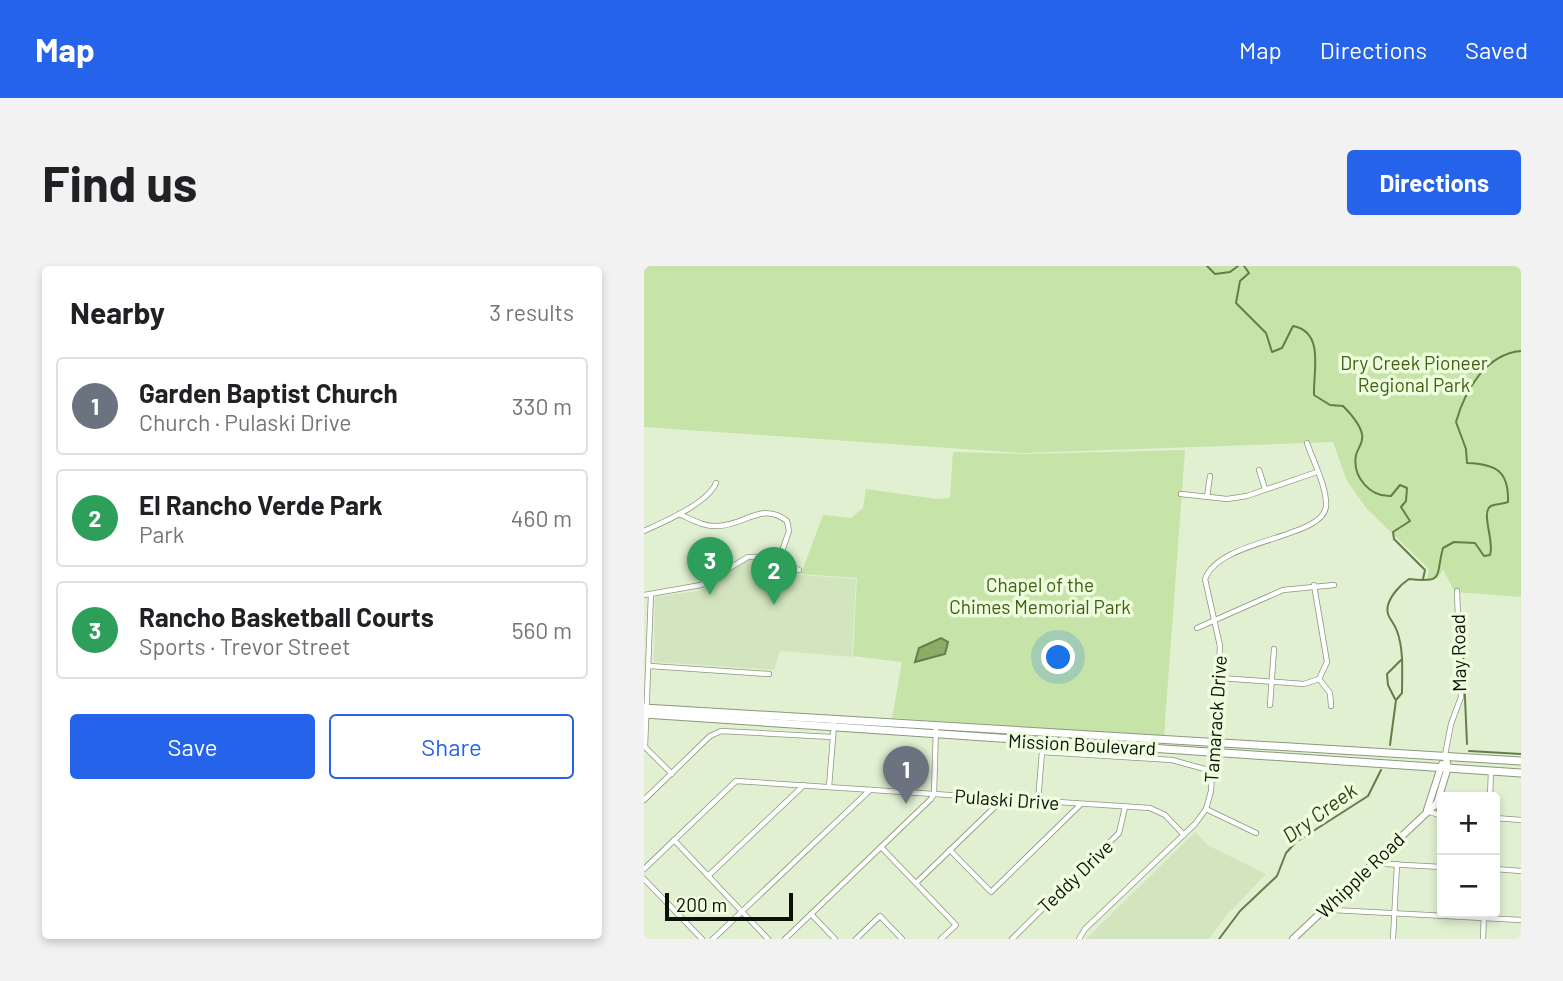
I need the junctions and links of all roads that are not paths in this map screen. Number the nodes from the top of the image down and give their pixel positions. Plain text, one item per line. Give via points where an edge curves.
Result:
1 (1307, 443) dead end
2 (1259, 470) dead end
3 (1317, 472) junction
4 (1210, 476) dead end
5 (716, 483) dead end
6 (1265, 489) junction
7 (1181, 494) dead end
8 (1207, 497) junction
9 (679, 514) junction
10 (644, 531) edge
11 (778, 563) junction
12 (799, 570) dead end
13 (1314, 585) junction
14 (1334, 585) dead end
15 (1457, 591) dead end
16 (651, 594) junction
17 (644, 595) edge
18 (1215, 621) junction
19 (1196, 628) dead end
20 (1274, 649) dead end
21 (650, 666) junction
22 (769, 674) dead end
23 (1220, 678) junction
24 (1319, 679) junction
25 (1271, 682) junction
26 (1270, 705) dead end
27 (1331, 706) dead end
28 (646, 711) edge
29 (835, 723) junction
30 (937, 731) junction
31 (832, 737) junction
32 (644, 747) edge
33 (1214, 748) junction
34 (1446, 755) junction
35 (1521, 761) edge
36 (1445, 767) junction
37 (1491, 770) junction
38 (1212, 771) junction
39 (1521, 773) edge
40 (672, 774) junction
41 (804, 785) junction
42 (829, 787) junction
43 (870, 789) junction
44 (1439, 792) edge
45 (1490, 792) edge
46 (934, 794) junction
47 (1003, 799) junction
48 (644, 800) edge
49 (1038, 802) junction
50 (1437, 803) edge
51 (1081, 805) junction
52 (1125, 807) junction
53 (1206, 809) junction
54 (1427, 811) junction
55 (1437, 814) edge
56 (1500, 818) edge
57 (1521, 820) edge
58 (1255, 833) dead end
59 (1184, 835) junction
60 (674, 841) junction
61 (881, 847) junction
62 (950, 850) junction
63 (1378, 859) junction
64 (1397, 864) junction
65 (1437, 867) edge
66 (644, 869) edge
67 (1500, 869) edge
68 (1521, 871) edge
69 (708, 876) junction
70 (644, 879) edge
71 (916, 883) junction
72 (1327, 907) junction
73 (742, 911) junction
74 (811, 914) junction
75 (1395, 914) junction
76 (1437, 914) edge
77 (1500, 917) edge
78 (1484, 918) edge
79 (1521, 920) edge
80 (702, 939) edge
81 (713, 939) edge
82 (768, 939) edge
83 (785, 939) edge
84 (835, 939) edge
85 (856, 939) edge
86 (902, 939) edge
87 (941, 939) edge
88 (1012, 939) edge
89 (1079, 939) edge
90 (1293, 939) edge
91 (1393, 939) edge
92 (1483, 939) edge

1 - 3 street, Tamarack Drive
2 - 6 street
3 - 6 street
3 - 18 street, Tamarack Drive via 1326,504 1317,523 1260,541 1208,572 1205,589
4 - 8 street
5 - 9 street via 712,492
6 - 8 street via 1227,499
7 - 8 street
9 - 10 street
9 - 11 street via 718,527 764,511 781,516 788,521 789,531
11 - 12 street
11 - 16 street via 748,557 701,585
13 - 14 street
13 - 18 street via 1283,590
13 - 24 street via 1327,662
15 - 34 street, May Road via 1461,697
16 - 17 street
16 - 21 street
18 - 19 street
18 - 23 street, Tamarack Drive
20 - 25 street
21 - 22 street
21 - 28 street
23 - 25 street
23 - 33 street, Tamarack Drive
24 - 25 street via 1304,684
24 - 27 street via 1331,693
25 - 26 street
28 - 29 main road, Mission Boulevard
28 - 32 street
29 - 30 main road, Mission Boulevard
29 - 31 street
30 - 33 main road, Mission Boulevard
30 - 46 street
31 - 40 street via 721,731
31 - 42 street
32 - 40 street
33 - 34 main road, Mission Boulevard
33 - 36 main road, Mission Boulevard
33 - 38 street, Tamarack Drive
34 - 35 main road, Mission Boulevard
34 - 36 main road, Whipple Road
36 - 37 main road, Mission Boulevard
36 - 44 main road, Whipple Road
36 - 54 main road, Whipple Road
37 - 39 main road, Mission Boulevard
37 - 45 street
38 - 49 street via 1172,760 1042,752
38 - 53 street, Tamarack Drive
40 - 48 street
41 - 42 street, Pulaski Drive
41 - 60 street, Pulaski Drive via 736,781
41 - 69 street
42 - 43 street, Pulaski Drive
43 - 46 street, Pulaski Drive
43 - 73 street
46 - 47 street, Pulaski Drive
46 - 61 street
47 - 49 street, Pulaski Drive
47 - 62 street
49 - 51 street, Pulaski Drive
50 - 54 main road, Whipple Road
51 - 52 street, Pulaski Drive
51 - 62 street via 990,892
52 - 59 street, Pulaski Drive via 1160,812
52 - 88 street, Teddy Drive via 1119,834
53 - 58 street
53 - 59 street, Tamarack Drive
54 - 55 street
54 - 63 main road, Whipple Road
56 - 57 street
59 - 89 street, Tamarack Drive
60 - 66 street
60 - 69 street
61 - 71 street
61 - 74 street
62 - 71 street
63 - 64 street
63 - 72 main road, Whipple Road
64 - 65 street
64 - 75 street
67 - 68 street
69 - 73 street
70 - 80 street
71 - 87 street via 956,925
72 - 75 street
72 - 90 main road, Whipple Road
73 - 81 street
73 - 82 street
74 - 83 street
74 - 84 street
75 - 76 street
75 - 91 street
77 - 79 street
78 - 92 street
85 - 86 street via 880,916

